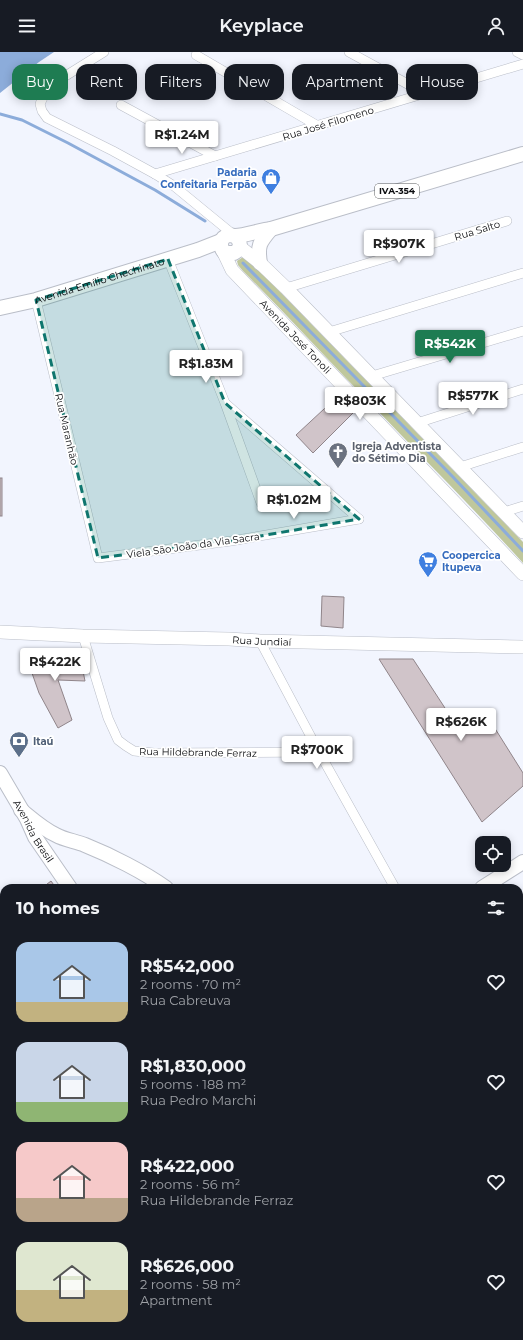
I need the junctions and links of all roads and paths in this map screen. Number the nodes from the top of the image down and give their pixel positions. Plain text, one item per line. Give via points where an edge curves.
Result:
1 (104, 52) edge
2 (349, 52) edge
3 (517, 52) edge
4 (196, 54) dead end
5 (523, 55) edge
6 (523, 64) edge
7 (478, 77) edge
8 (406, 83) edge
9 (406, 99) edge
10 (121, 105) dead end
11 (318, 126) junction
12 (523, 154) edge
13 (215, 156) junction
14 (155, 174) junction
15 (507, 221) dead end
16 (271, 229) junction
17 (237, 242) junction
18 (222, 246) junction
19 (168, 259) junction
20 (260, 262) junction
21 (523, 274) edge
22 (286, 288) junction
23 (36, 300) junction
24 (0, 308) edge
25 (523, 331) edge
26 (329, 332) junction
27 (372, 376) junction
28 (523, 389) edge
29 (225, 403) junction
30 (417, 422) junction
31 (523, 447) edge
32 (460, 466) junction
33 (261, 503) dead end
34 (523, 506) edge
35 (504, 512) junction
36 (523, 532) edge
37 (98, 558) joint
38 (523, 574) edge
39 (0, 632) edge
40 (83, 636) junction
41 (260, 641) junction
42 (523, 647) edge
43 (319, 752) junction
44 (0, 773) edge
45 (21, 810) junction
46 (56, 835) junction
47 (51, 862) junction
48 (523, 862) edge
49 (523, 874) edge
50 (67, 884) edge
51 (160, 884) edge
52 (393, 884) edge
53 (489, 884) edge
54 (507, 884) edge

1 - 14 street via 47,89 40,104 42,111 56,124
2 - 8 street
3 - 5 street
4 - 11 street
6 - 7 street, Rua José Filomeno
9 - 11 street, Rua José Filomeno
10 - 13 street
11 - 13 street, Rua José Filomeno
12 - 16 main road, IVA-354
13 - 14 street, Rua José Filomeno
14 - 17 street via 174,186
15 - 22 street, Rua Salto
16 - 17 main road, IVA-354
16 - 20 main road via 258,250
17 - 18 main road, Avenida Emílio Chechinato via 234,253 228,254
17 - 20 main road
18 - 19 main road, Avenida Emílio Chechinato
18 - 38 main road, Avenida José Tonoli via 232,270
19 - 23 main road, Avenida Emílio Chechinato
19 - 29 street
20 - 22 main road
21 - 26 street
22 - 26 main road
23 - 24 main road, Avenida Emílio Chechinato
23 - 37 street, Rua Maranhão
25 - 27 street
26 - 27 main road
27 - 30 main road
28 - 30 street
29 - 33 street
29 - 37 street, Viela São João da Via Sacra via 359,519 232,541
30 - 32 main road
31 - 32 street
32 - 35 main road
34 - 35 street
35 - 36 main road
39 - 40 main road, Rua Jundiaí
40 - 41 main road, Rua Jundiaí
40 - 43 street, Rua Hildebrande Ferraz via 108,718 118,740 134,751
41 - 42 main road, Rua Jundiaí
41 - 43 street
43 - 52 street
44 - 45 main road, Avenida Brasil
45 - 46 main road
45 - 47 main road, Avenida Brasil
46 - 47 main road via 48,844
46 - 51 main road via 99,851
47 - 50 main road, Avenida Brasil
48 - 53 main road
49 - 54 main road

